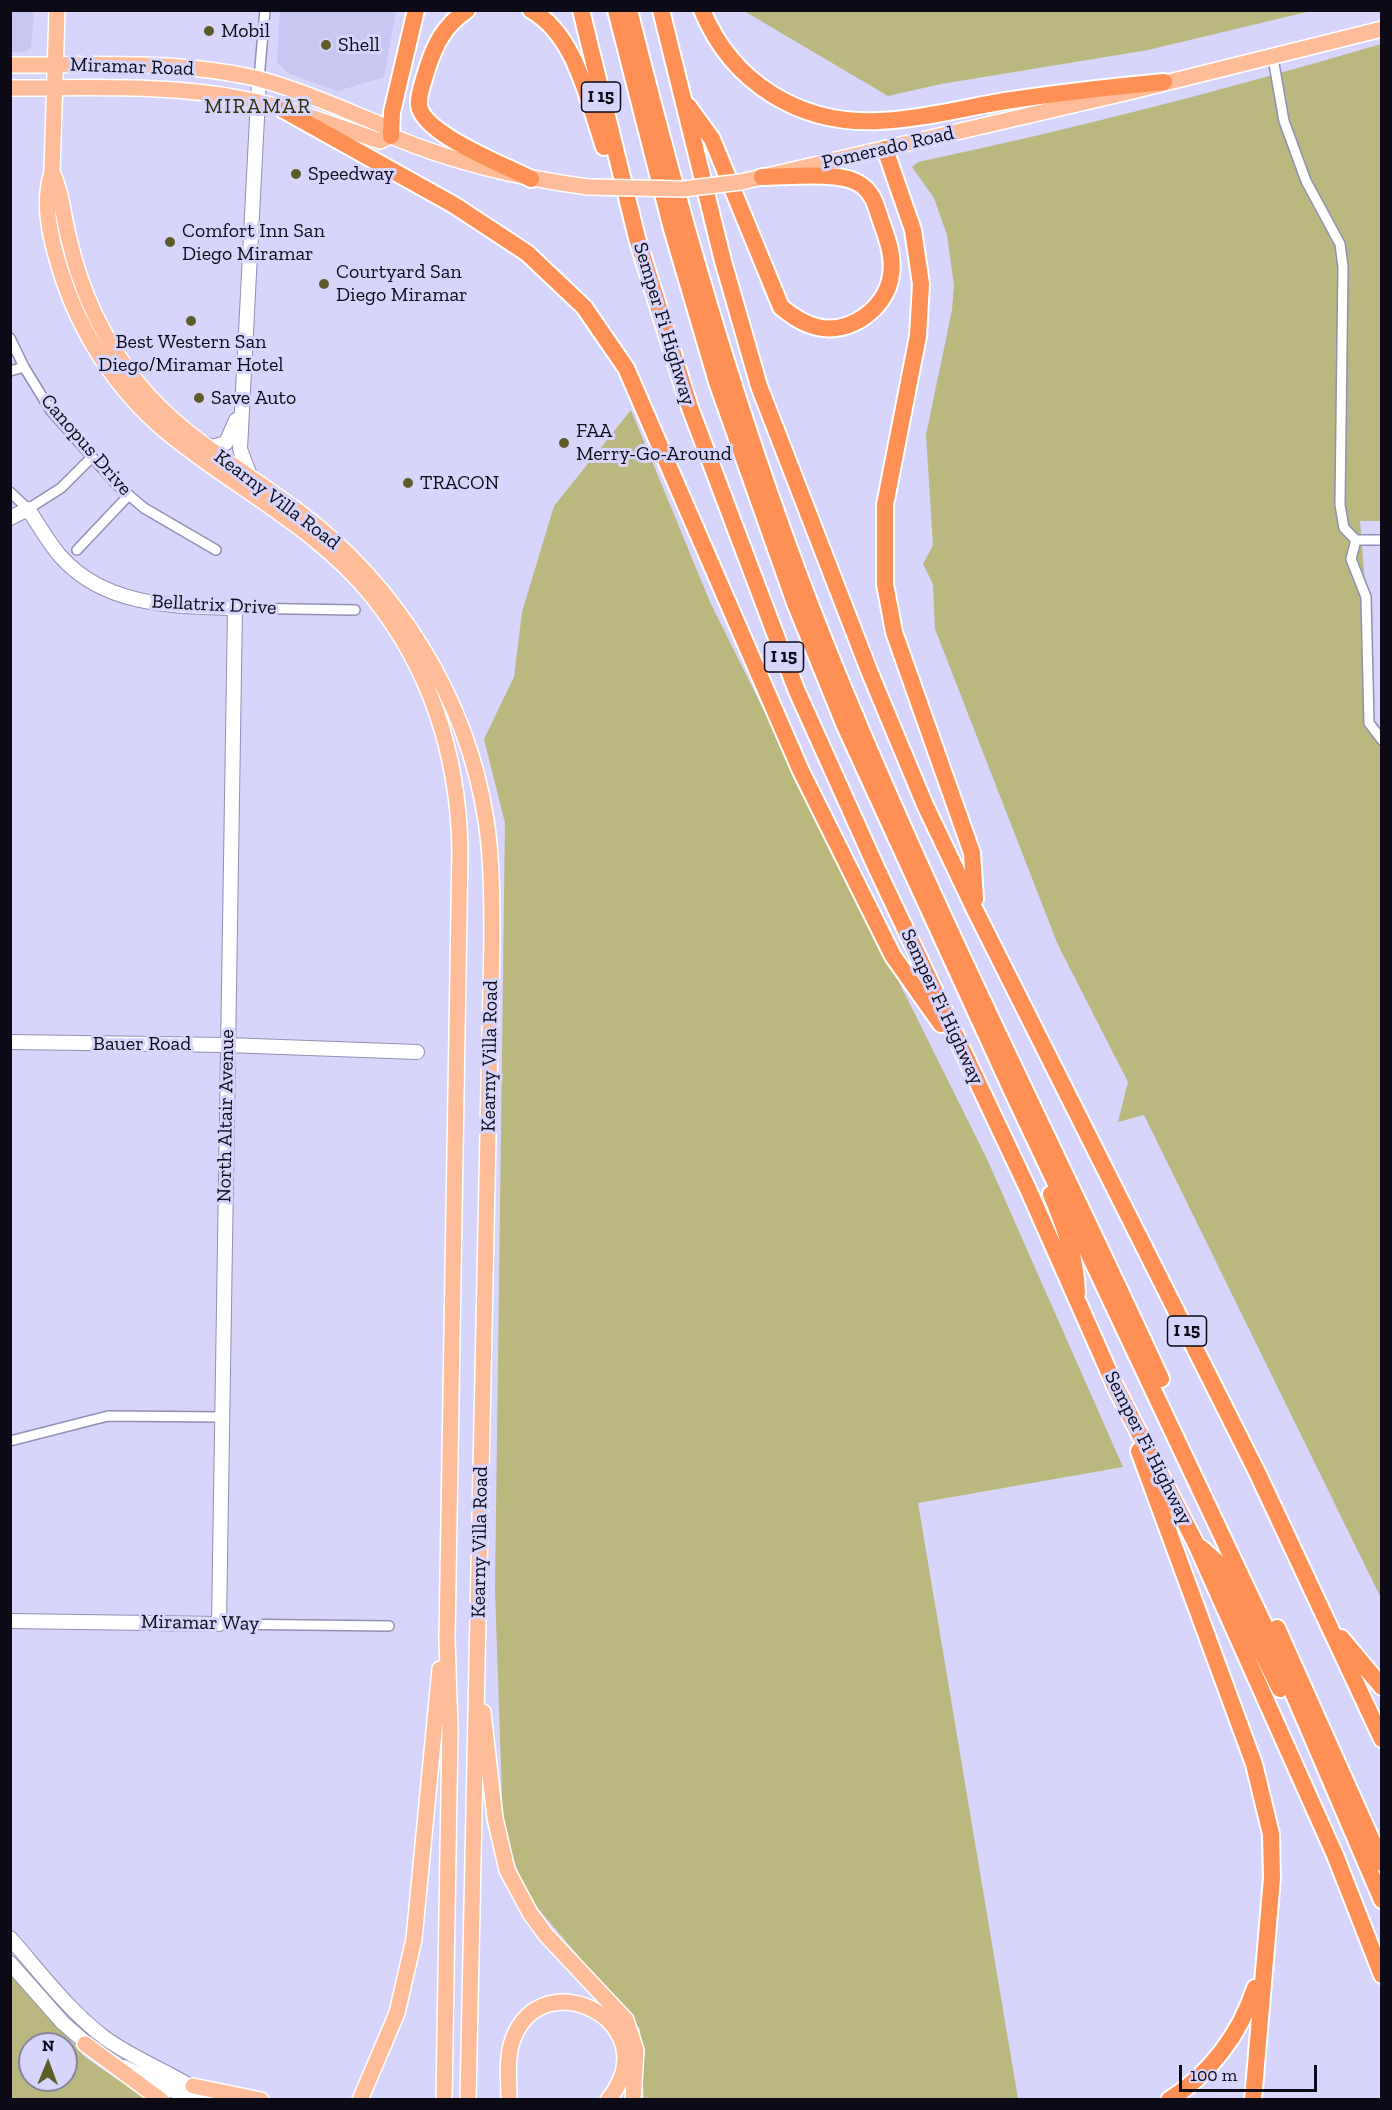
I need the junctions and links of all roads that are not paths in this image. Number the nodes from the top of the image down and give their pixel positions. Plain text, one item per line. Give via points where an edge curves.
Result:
1 (57, 10) edge
2 (265, 10) edge
3 (416, 10) edge
4 (467, 10) edge
5 (531, 10) edge
6 (581, 10) edge
7 (616, 10) edge
8 (629, 10) edge
9 (661, 10) edge
10 (702, 10) edge
11 (1382, 29) edge
12 (1273, 58) junction
13 (10, 65) edge
14 (55, 65) junction
15 (259, 79) junction
16 (1164, 82) junction
17 (10, 88) edge
18 (54, 88) junction
19 (682, 98) junction
20 (258, 102) junction
21 (282, 109) junction
22 (391, 136) junction
23 (885, 149) junction
24 (52, 172) junction
25 (762, 177) junction
26 (531, 179) junction
27 (637, 238) junction
28 (10, 338) edge
29 (24, 367) junction
30 (10, 371) edge
31 (241, 404) junction
32 (199, 442) junction
33 (92, 457) junction
34 (251, 478) junction
35 (10, 492) edge
36 (129, 495) junction
37 (28, 509) junction
38 (10, 518) edge
39 (1356, 540) junction
40 (1382, 540) edge
41 (77, 550) dead end
42 (216, 550) dead end
43 (235, 608) junction
44 (355, 610) dead end
45 (1382, 740) edge
46 (975, 910) junction
47 (10, 1042) edge
48 (227, 1045) junction
49 (417, 1052) dead end
50 (968, 1061) junction
51 (1029, 1125) junction
52 (1078, 1304) junction
53 (1116, 1388) junction
54 (221, 1417) junction
55 (10, 1441) edge
56 (1196, 1544) junction
57 (10, 1621) edge
58 (1327, 1622) junction
59 (219, 1624) junction
60 (389, 1626) dead end
61 (447, 1639) junction
62 (1382, 1688) edge
63 (477, 1704) junction
64 (1382, 1739) edge
65 (1330, 1777) junction
66 (1382, 1863) edge
67 (1382, 1900) edge
68 (10, 1938) edge
69 (10, 1963) edge
70 (1263, 1964) junction
71 (1382, 1975) edge
72 (85, 2044) junction
73 (624, 2056) junction
74 (368, 2083) junction
75 (193, 2086) junction
76 (161, 2100) edge
77 (205, 2100) edge
78 (212, 2100) edge
79 (261, 2100) edge
80 (349, 2100) edge
81 (360, 2100) edge
82 (444, 2100) edge
83 (468, 2100) edge
84 (509, 2100) edge
85 (608, 2100) edge
86 (626, 2100) edge
87 (633, 2100) edge
88 (1168, 2100) edge
89 (1253, 2100) edge

1 - 14 main road, Kearny Villa Road
2 - 15 street
3 - 22 highway via 392,112
4 - 26 highway via 438,39 420,97 421,111 439,132
5 - 27 highway via 560,35 574,63
6 - 27 highway, Semper Fi Highway / I 15
7 - 51 highway via 672,229 717,382 795,603 845,726
8 - 66 highway via 680,210 727,368 826,645 887,792 1281,1637
9 - 19 highway, I 15
10 - 16 highway via 713,36 741,72 778,99 810,113 852,121 880,121
11 - 12 main road, Pomerado Road
12 - 16 main road, Pomerado Road
12 - 39 street via 1284,121 1306,181 1340,244 1340,505 1344,528
13 - 14 main road, Miramar Road
14 - 15 main road, Miramar Road via 176,66
14 - 18 main road, Kearny Villa Road
15 - 20 street
15 - 22 main road, Miramar Road via 384,126
16 - 23 main road, Pomerado Road
17 - 18 main road, Miramar Road
18 - 20 main road, Miramar Road via 171,90
18 - 24 main road, Kearny Villa Road
19 - 25 highway via 712,139 781,308 800,322 819,328 848,325 865,317 883,299 891,275 890,249 870,192 853,181 834,178
19 - 46 highway, I 15 via 759,386 870,673 925,805
20 - 21 main road, Miramar Road
20 - 31 street
21 - 22 main road, Miramar Road via 380,141
21 - 50 highway via 454,205 527,254 584,307 626,368 801,771 893,956
22 - 26 main road, Pomerado Road via 469,165
23 - 25 main road, Pomerado Road
23 - 46 highway via 914,230 921,284 918,336 885,506 885,584 894,632 972,854
24 - 32 main road, Kearny Villa Road via 77,273 108,341 151,400
24 - 61 main road, Kearny Villa Road via 46,190 56,257 72,304 103,360 133,399 167,432 314,538 371,596 412,655 447,741 457,792 460,849
25 - 26 main road, Pomerado Road, bridge via 683,189 588,187
27 - 50 highway, Semper Fi Highway / I 15 via 689,405 796,688
28 - 29 street, Canopus Drive
29 - 30 street
29 - 33 street, Canopus Drive via 51,411
31 - 32 street via 226,443 212,447
31 - 34 street via 240,449
32 - 34 main road, Kearny Villa Road
33 - 36 street, Canopus Drive
33 - 37 street via 61,488
34 - 63 main road, Kearny Villa Road via 335,540 408,624 453,708 475,772 485,818 492,877 492,941
35 - 37 street, Bellatrix Drive
36 - 41 street
36 - 42 street, Canopus Drive
37 - 38 street
37 - 43 street, Bellatrix Drive via 62,558 108,590 153,604
39 - 40 street
39 - 45 street via 1351,559 1366,597 1369,723
43 - 44 street, Bellatrix Drive
43 - 48 street, North Altair Avenue
46 - 58 highway, I 15 via 1257,1472
47 - 48 street, Bauer Road
48 - 49 street, Bauer Road
48 - 54 street, North Altair Avenue
50 - 52 highway, Semper Fi Highway / I 15
51 - 52 highway via 1042,1173 1067,1232 1077,1272
51 - 65 highway via 1265,1627
52 - 53 highway, Semper Fi Highway / I 15
53 - 56 highway, Semper Fi Highway / I 15
53 - 70 highway via 1254,1764 1271,1834 1272,1878
54 - 55 street via 108,1416
54 - 59 street, North Altair Avenue
56 - 65 highway via 1218,1563 1313,1756
56 - 71 highway, Semper Fi Highway / I 15 via 1335,1855
57 - 59 street, Miramar Way
58 - 62 highway
58 - 64 highway, I 15
59 - 60 street, Miramar Way
61 - 74 main road via 440,1669 412,1951 398,2013
61 - 82 main road, Kearny Villa Road via 450,1729
63 - 83 main road, Kearny Villa Road
63 - 87 main road via 485,1715 495,1818 507,1870 546,1935 626,2020 636,2050
65 - 67 highway
68 - 75 street via 75,2011 105,2038
69 - 72 street
70 - 88 highway via 1249,2006 1226,2046 1194,2084
70 - 89 highway
72 - 76 main road
72 - 77 street via 171,2090
73 - 84 main road via 618,2031 596,2010 572,2002 542,2008 526,2019 513,2039
73 - 85 main road via 619,2082
73 - 86 main road
74 - 80 main road
74 - 81 main road
75 - 78 street
75 - 79 main road

